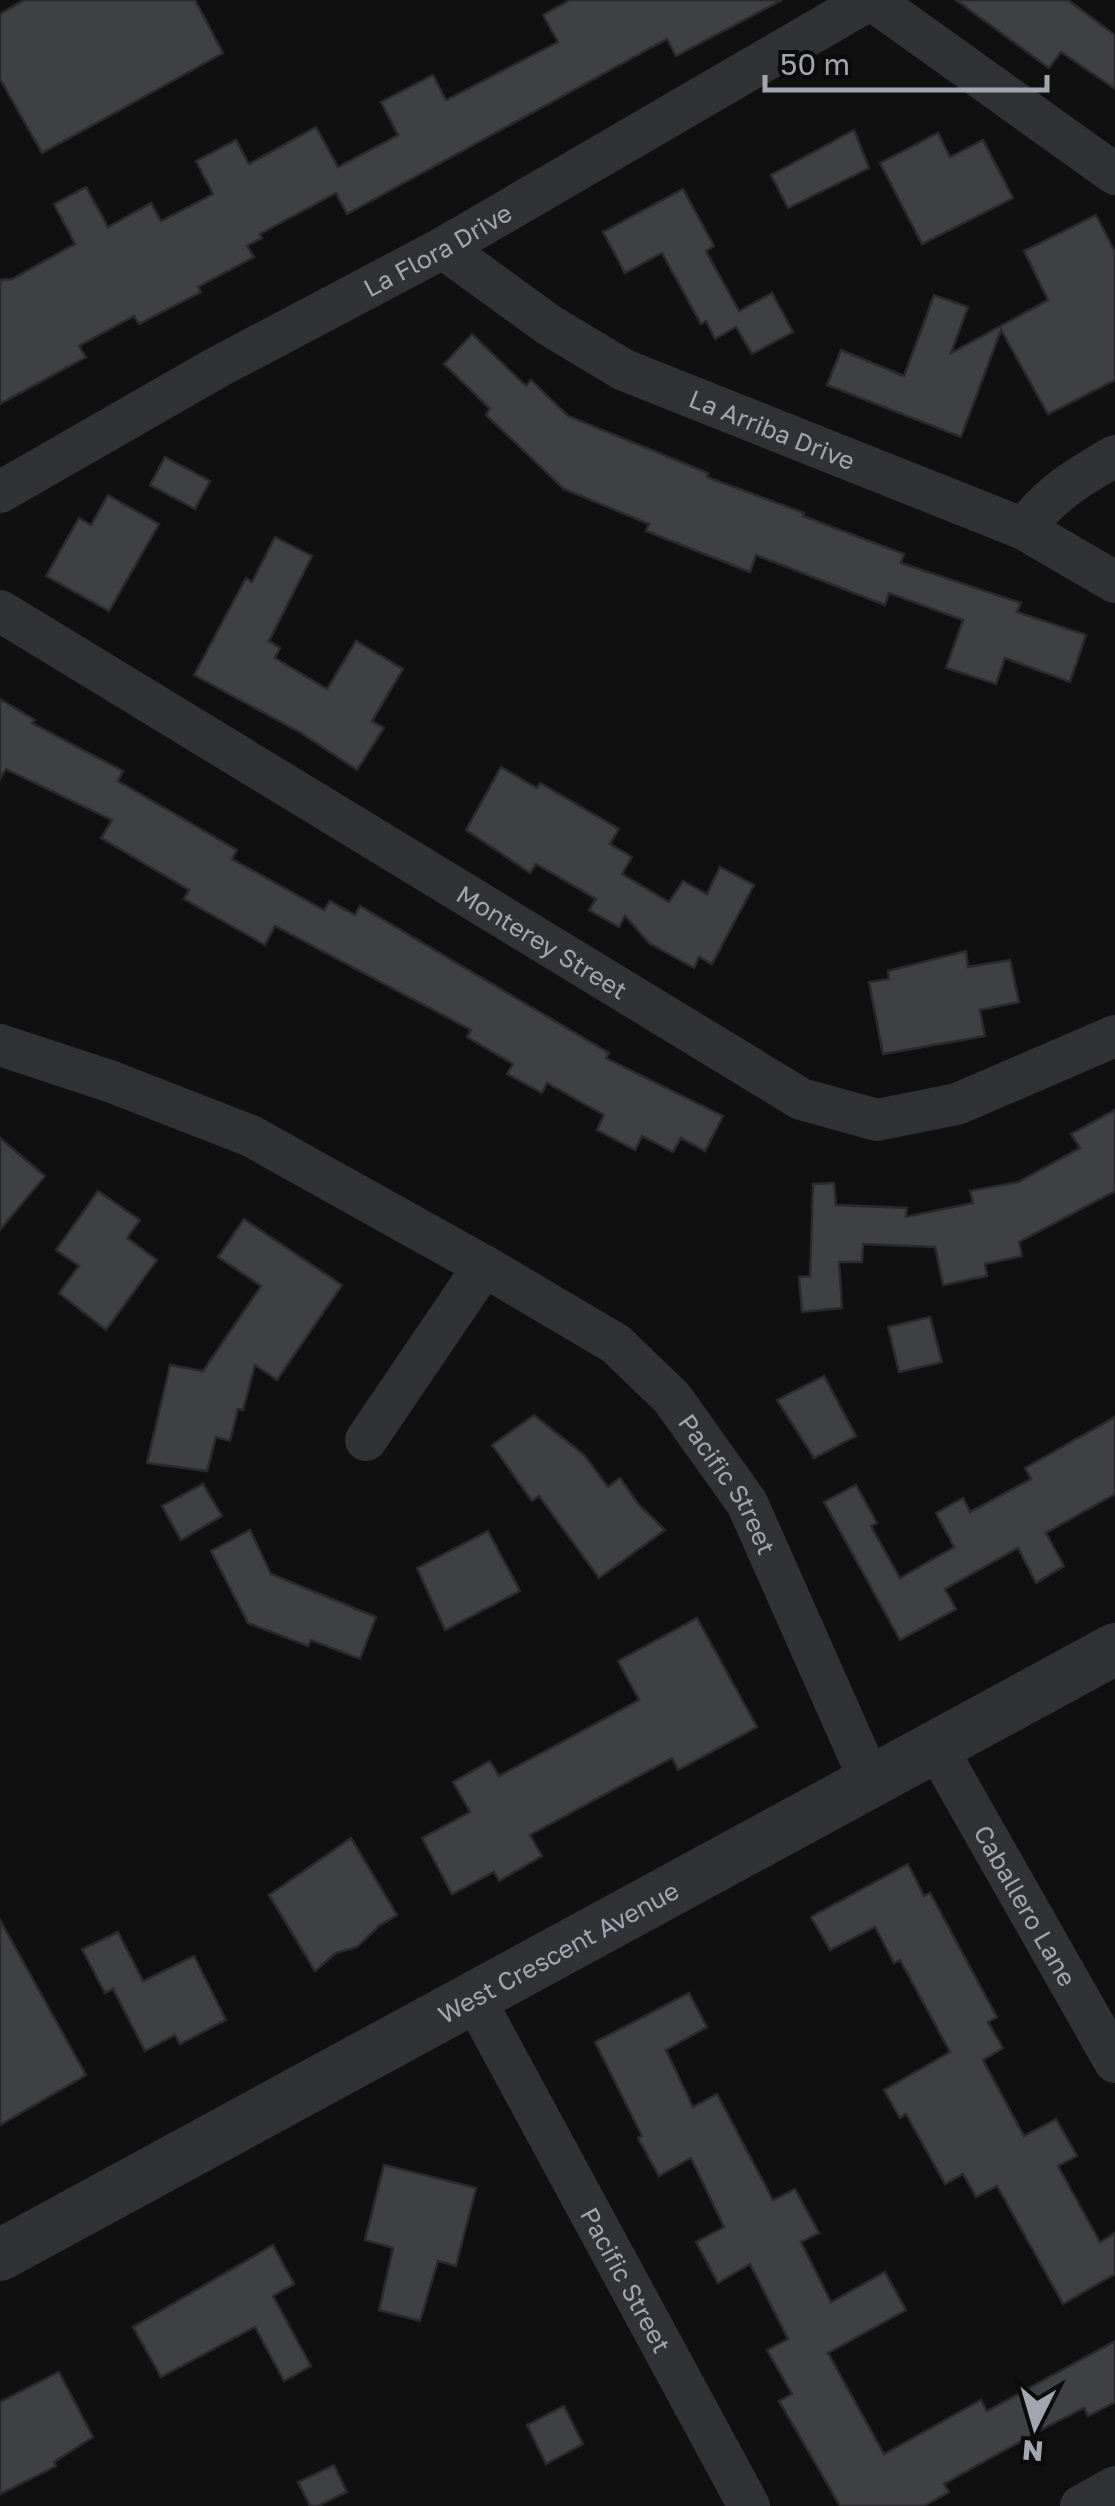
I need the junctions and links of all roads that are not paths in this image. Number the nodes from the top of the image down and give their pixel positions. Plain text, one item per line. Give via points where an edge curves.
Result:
1 (870, 0) edge
2 (1115, 174) edge
3 (443, 248) junction
4 (1115, 456) edge
5 (0, 492) edge
6 (1024, 530) junction
7 (1115, 582) edge
8 (0, 611) edge
9 (1115, 1036) edge
10 (0, 1044) edge
11 (484, 1266) junction
12 (366, 1440) dead end
13 (1115, 1650) edge
14 (936, 1747) junction
15 (872, 1783) junction
16 (474, 2000) junction
17 (1115, 2062) edge
18 (0, 2255) edge
19 (1115, 2487) edge
20 (749, 2506) edge
21 (1081, 2506) edge

1 - 2 street, La Flora Drive
1 - 3 street, La Flora Drive
3 - 5 street, La Flora Drive
3 - 6 street, La Arriba Drive via 624,370
4 - 6 street via 1044,503
6 - 7 street, La Arriba Drive
8 - 9 street, Monterey Street via 800,1099 877,1120 958,1104
10 - 11 street, Pacific Street via 251,1136
11 - 12 street
11 - 15 street, Pacific Street via 616,1344 672,1398 748,1504
13 - 14 street, West Crescent Avenue
14 - 15 street, West Crescent Avenue
14 - 17 street, Caballero Lane
15 - 16 street, West Crescent Avenue
16 - 18 street, West Crescent Avenue
16 - 20 street, Pacific Street
19 - 21 street

